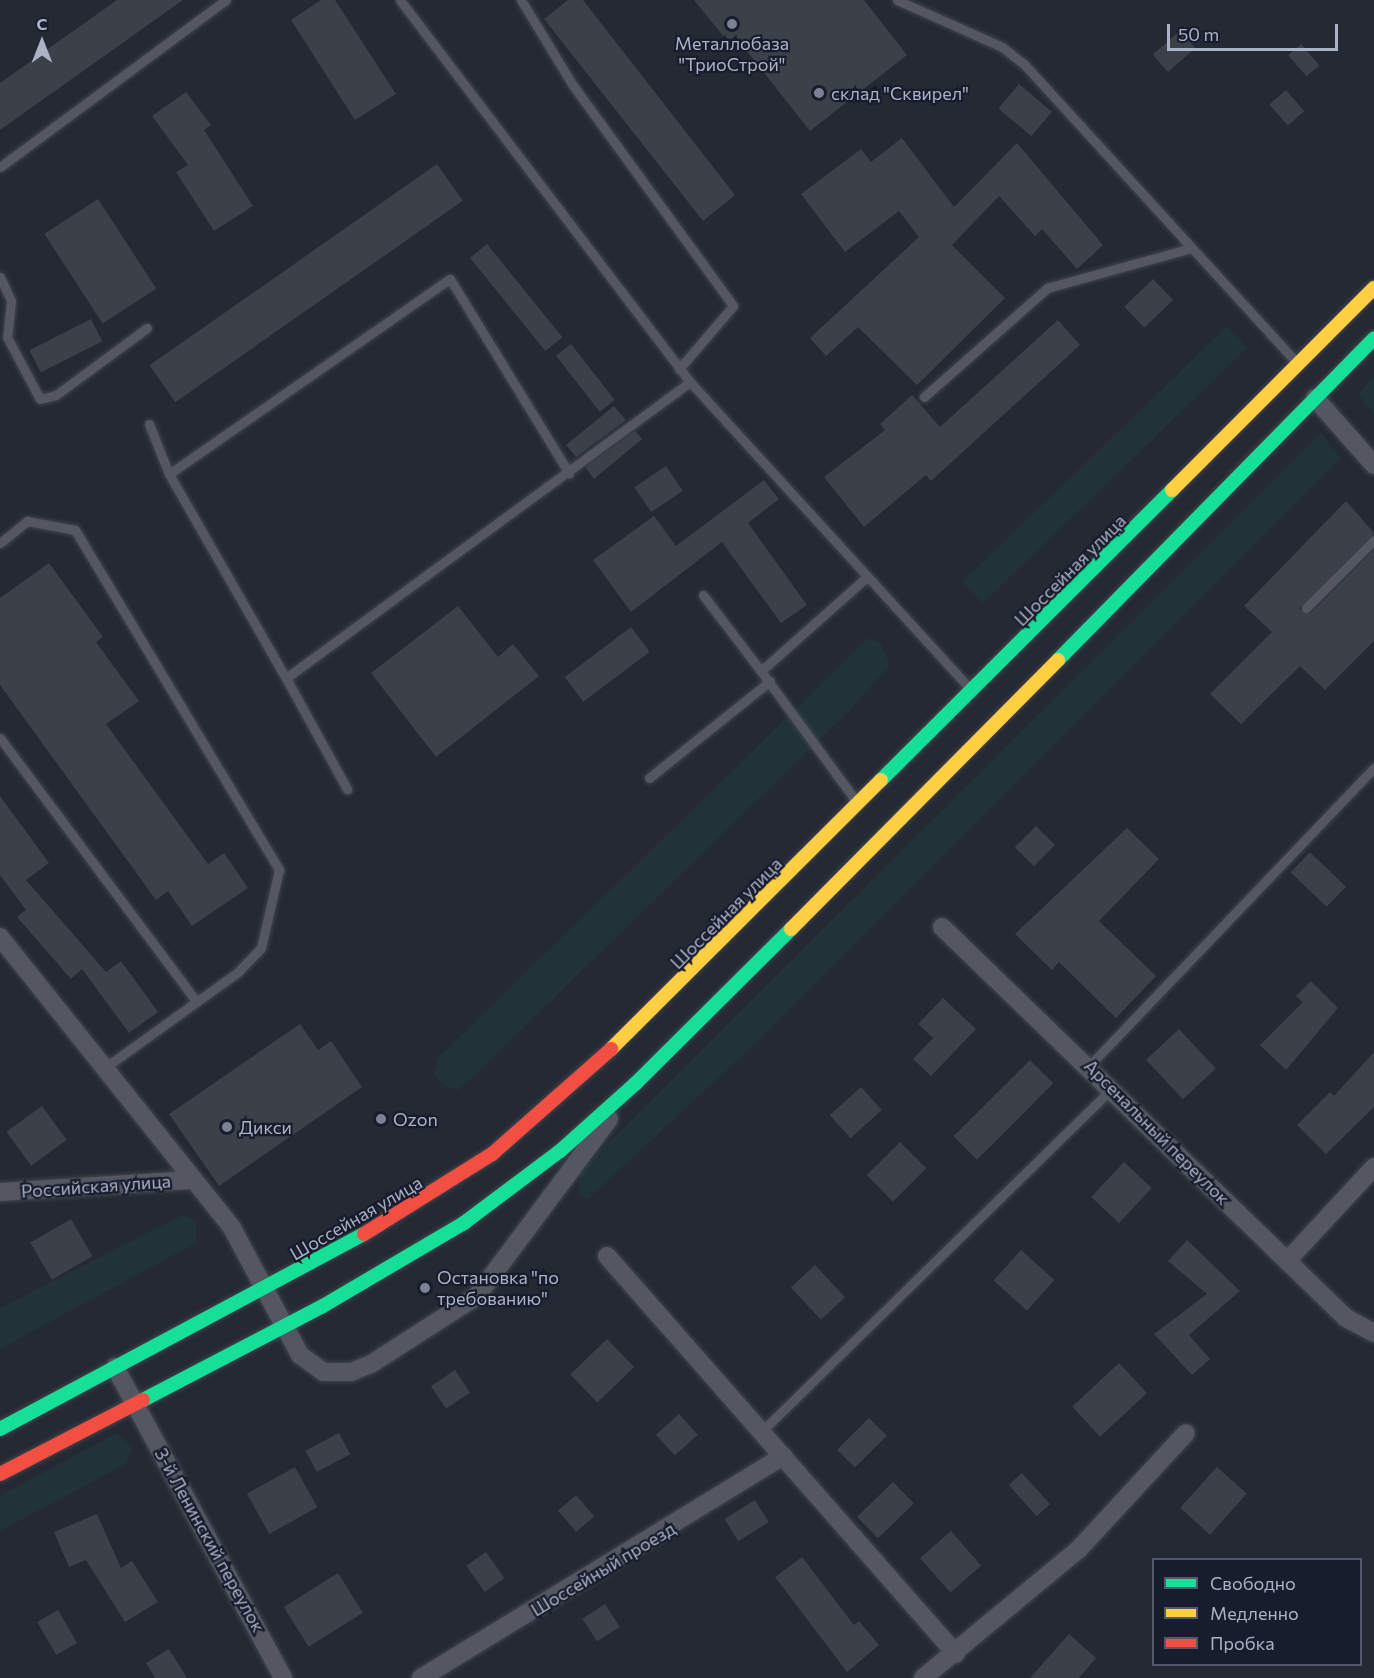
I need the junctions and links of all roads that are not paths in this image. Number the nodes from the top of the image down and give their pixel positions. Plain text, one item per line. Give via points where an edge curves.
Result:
1 (226, 0) edge
2 (400, 0) edge
3 (521, 0) edge
4 (897, 0) edge
5 (0, 167) edge
6 (1191, 248) junction
7 (0, 277) edge
8 (1374, 288) edge
9 (147, 328) dead end
10 (1374, 338) edge
11 (1299, 365) junction
12 (680, 369) junction
13 (690, 382) junction
14 (924, 397) dead end
15 (1315, 398) junction
16 (149, 424) dead end
17 (1373, 463) edge
18 (569, 473) junction
19 (169, 474) junction
20 (1374, 540) edge
21 (0, 543) edge
22 (867, 577) junction
23 (703, 595) dead end
24 (1306, 608) dead end
25 (761, 671) junction
26 (286, 678) junction
27 (770, 681) junction
28 (974, 692) junction
29 (0, 738) edge
30 (1374, 768) edge
31 (649, 778) dead end
32 (347, 789) dead end
33 (860, 806) junction
34 (942, 927) dead end
35 (0, 937) edge
36 (197, 1002) junction
37 (1089, 1066) junction
38 (102, 1069) junction
39 (635, 1084) junction
40 (1111, 1089) junction
41 (1374, 1167) edge
42 (192, 1180) junction
43 (0, 1192) edge
44 (607, 1256) dead end
45 (1287, 1261) junction
46 (268, 1288) junction
47 (286, 1326) junction
48 (1374, 1333) edge
49 (115, 1367) junction
50 (134, 1404) junction
51 (0, 1429) edge
52 (761, 1432) junction
53 (1186, 1433) dead end
54 (783, 1456) junction
55 (0, 1474) edge
56 (956, 1654) junction
57 (283, 1678) edge
58 (422, 1678) edge
59 (923, 1678) edge

1 - 5 lane
2 - 12 lane
3 - 12 lane via 572,84 733,306
4 - 6 lane via 1002,47 1025,65
6 - 11 lane
6 - 14 lane via 1047,288
7 - 9 lane via 11,301 7,338 40,399 56,395
8 - 11 main road, Шоссейная улица
10 - 15 main road
11 - 28 main road, Шоссейная улица
12 - 13 lane
13 - 18 lane
13 - 22 lane
15 - 17 street
15 - 39 main road
16 - 19 lane
18 - 19 lane via 450,279
18 - 26 lane
19 - 26 lane
20 - 24 lane
21 - 36 lane via 27,521 75,530 279,870 261,948
22 - 25 lane
22 - 28 lane
23 - 25 lane
25 - 27 lane
26 - 32 lane
27 - 31 lane
27 - 33 lane
28 - 33 main road, Шоссейная улица
29 - 36 lane
30 - 37 lane
33 - 46 main road, Шоссейная улица via 606,1057 535,1119 450,1184
34 - 37 street, Арсенальный переулок
35 - 38 street
36 - 38 lane
37 - 40 street, Арсенальный переулок
38 - 42 street
39 - 47 main road via 560,1151 464,1223
39 - 47 street via 494,1276 459,1310 371,1364 336,1374 312,1368
40 - 45 street, Арсенальный переулок
40 - 52 lane
41 - 45 street
42 - 43 street, Российская улица
42 - 46 street via 248,1250
44 - 52 street
45 - 48 street, Арсенальный переулок via 1346,1318
46 - 47 street
46 - 49 main road, Шоссейная улица
47 - 50 main road
49 - 50 street, 3-й Ленинский переулок
49 - 51 main road, Шоссейная улица
50 - 55 main road
50 - 57 street, 3-й Ленинский переулок
52 - 54 street
53 - 56 street via 1078,1550
54 - 56 street
54 - 58 street, Шоссейный проезд
56 - 59 street

